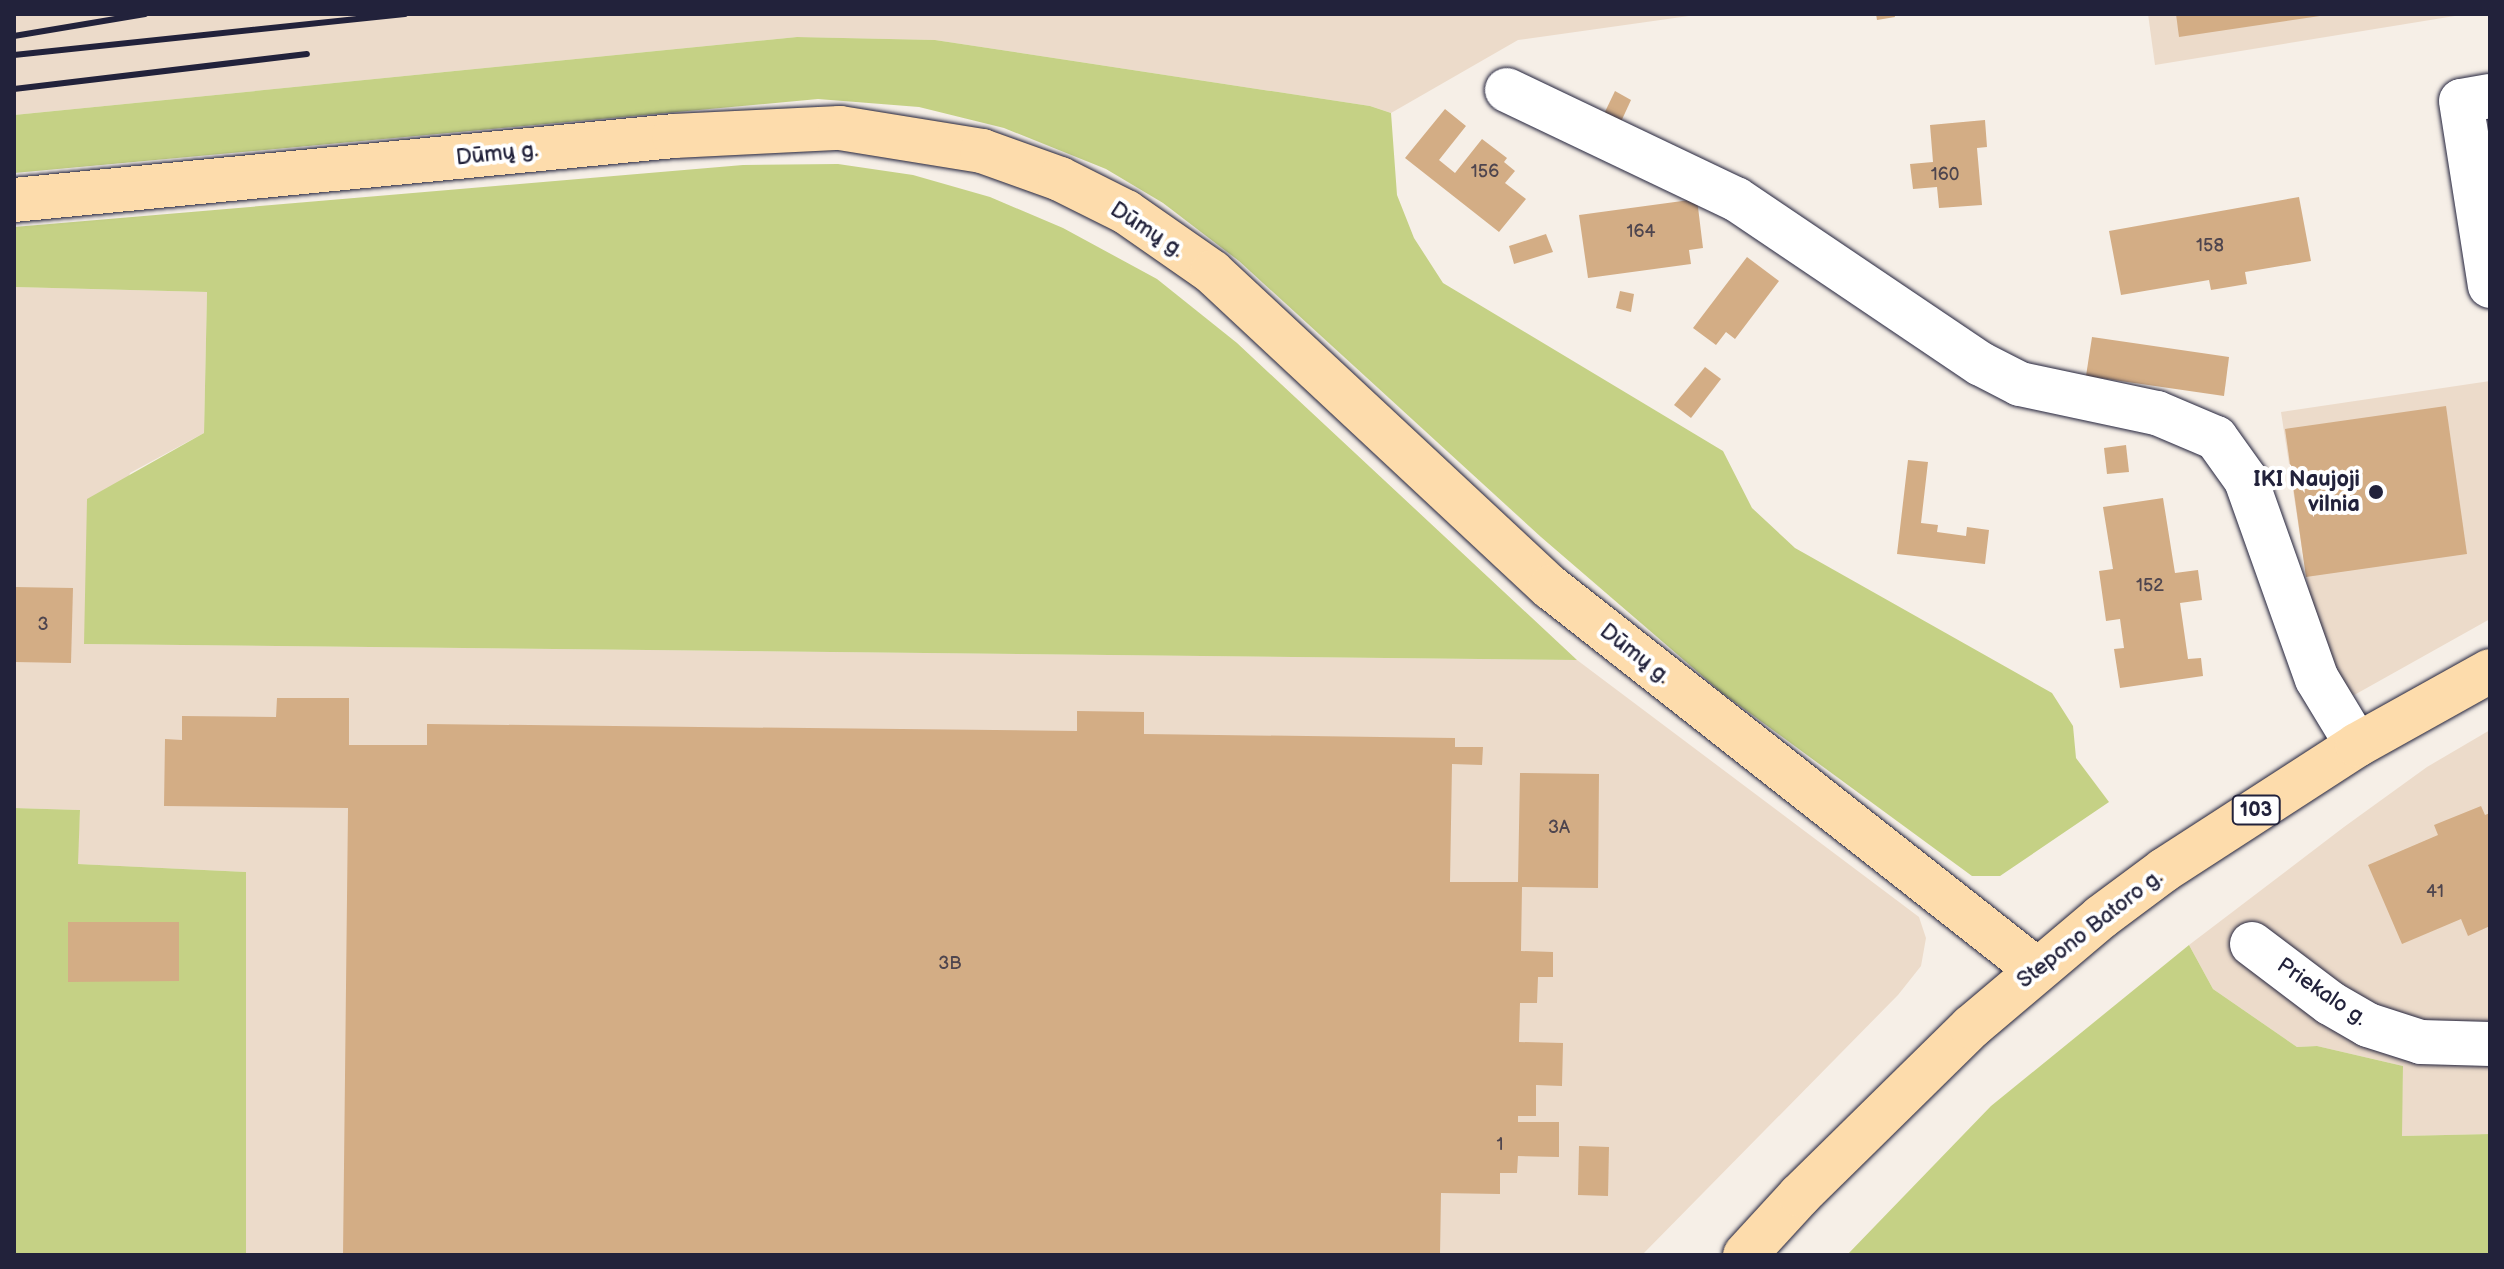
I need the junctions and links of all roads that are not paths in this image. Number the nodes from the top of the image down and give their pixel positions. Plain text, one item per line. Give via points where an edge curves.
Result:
1 (1507, 90) dead end
2 (2490, 96) edge
3 (14, 200) edge
4 (2490, 286) edge
5 (2490, 671) edge
6 (2357, 745) junction
7 (2252, 944) dead end
8 (2036, 969) junction
9 (2490, 1044) edge
10 (1745, 1255) edge

1 - 6 street via 1736,199 1981,364 2020,384 2157,413 2216,438 2246,480 2317,679
2 - 4 street via 2461,101
3 - 8 main road, Dūmų g. via 674,136 840,128 982,151 1060,179 1126,212 1212,272 1550,587
5 - 6 main road, Stepono Batoro g. / 103
6 - 8 main road, Stepono Batoro g. / 103 via 2164,870
7 - 9 street, Priekalo g. via 2368,1025 2421,1042
8 - 10 main road, Stepono Batoro g. / 103 via 1800,1195

